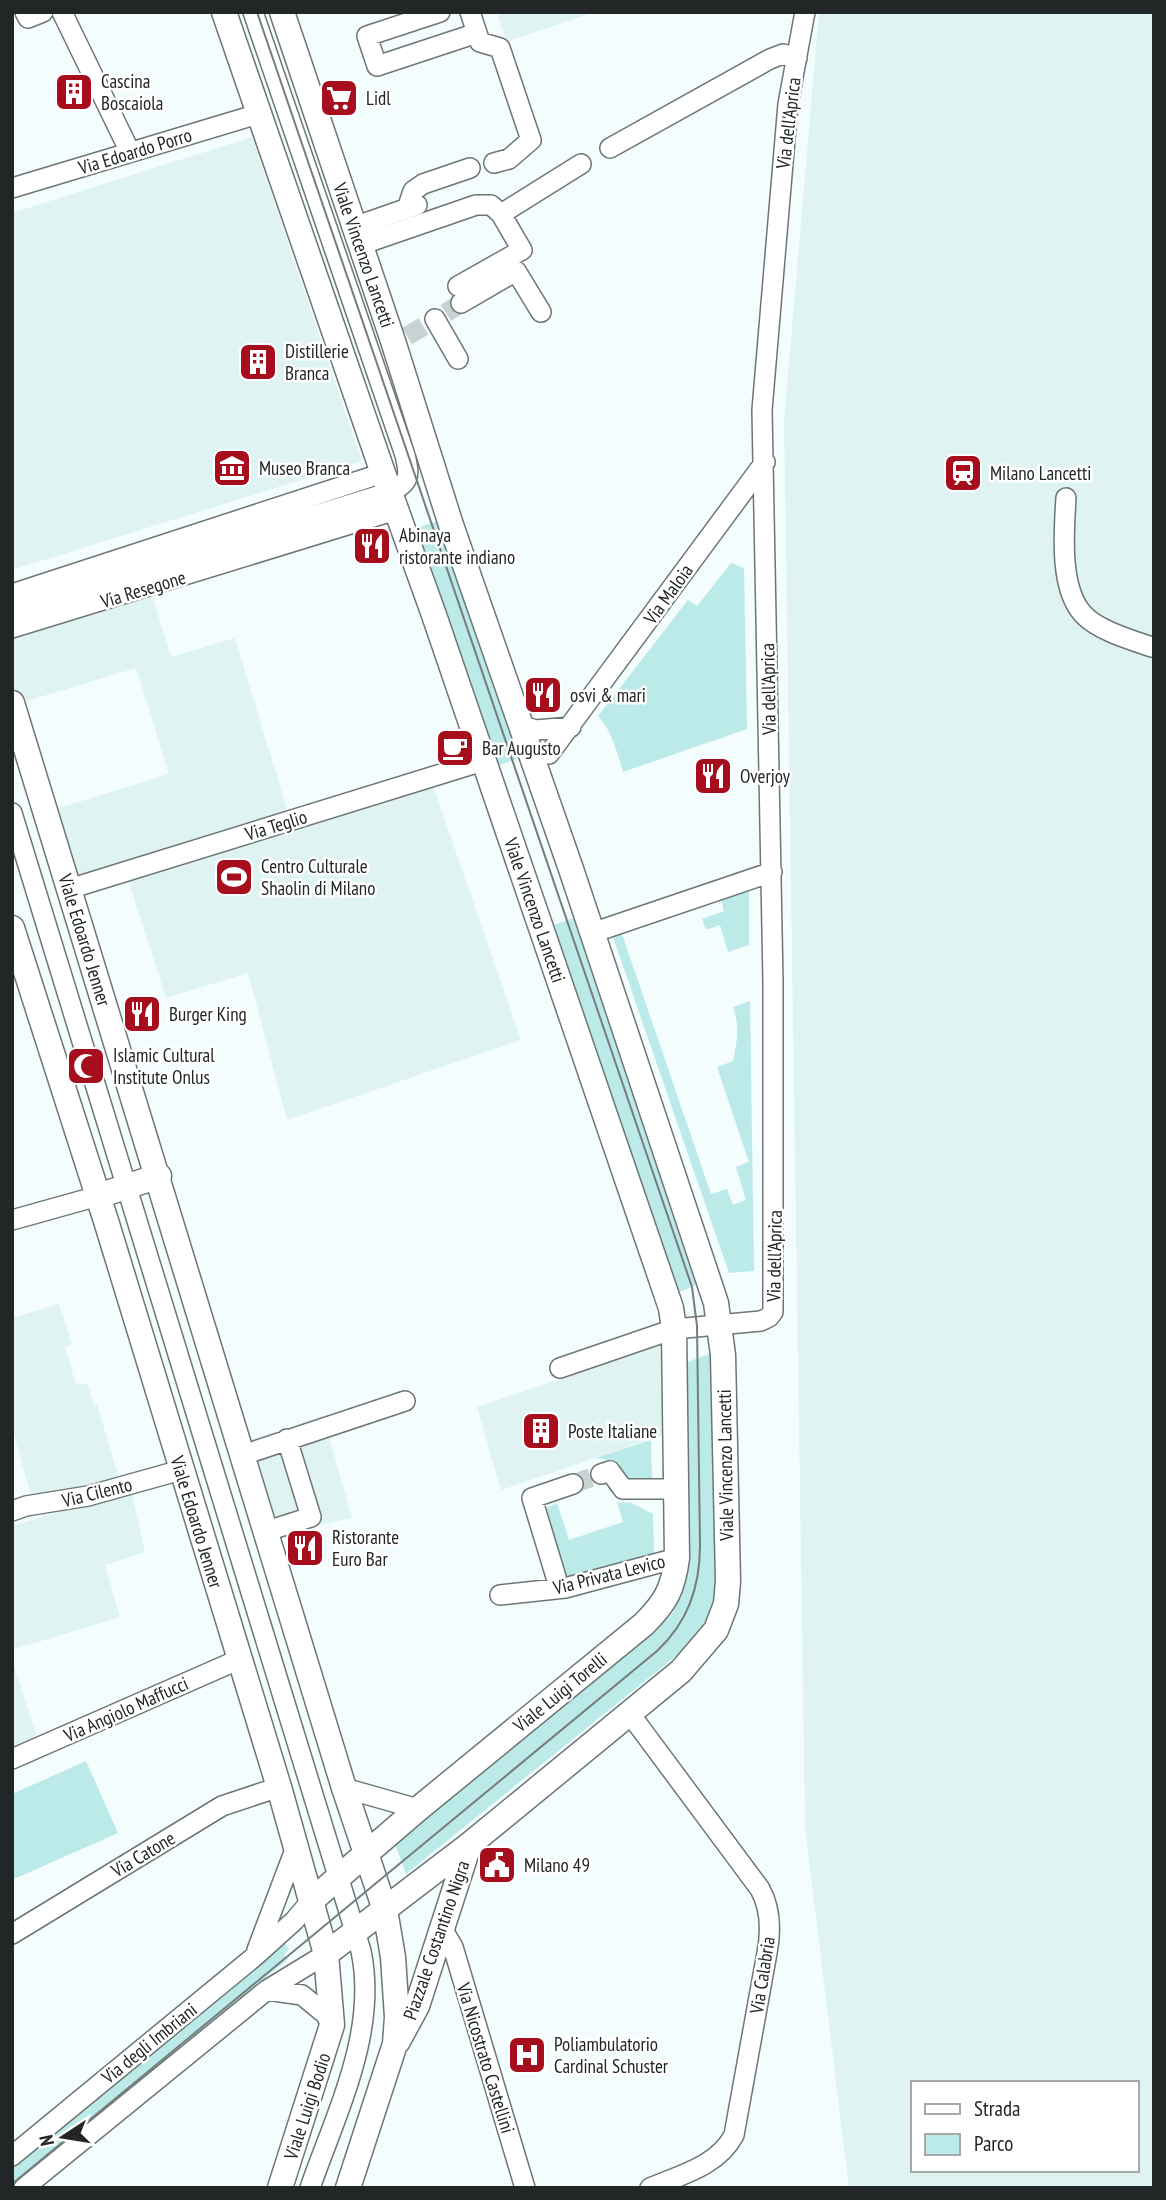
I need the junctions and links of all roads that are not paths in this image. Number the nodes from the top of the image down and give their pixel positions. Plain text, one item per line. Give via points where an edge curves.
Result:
1 (25, 12) edge
2 (43, 12) edge
3 (62, 12) edge
4 (224, 12) edge
5 (253, 12) edge
6 (282, 12) edge
7 (440, 12) edge
8 (471, 12) edge
9 (805, 12) edge
10 (477, 33) junction
11 (797, 58) junction
12 (258, 114) junction
13 (610, 148) dead end
14 (130, 152) junction
15 (494, 163) dead end
16 (581, 164) dead end
17 (470, 168) dead end
18 (12, 188) edge
19 (501, 214) junction
20 (357, 236) junction
21 (445, 309) junction
22 (541, 312) dead end
23 (458, 359) dead end
24 (405, 455) junction
25 (765, 462) junction
26 (390, 492) junction
27 (1066, 498) dead end
28 (443, 499) junction
29 (269, 531) junction
30 (12, 594) edge
31 (12, 609) edge
32 (12, 628) edge
33 (1152, 646) dead end
34 (12, 703) edge
35 (522, 726) junction
36 (571, 727) junction
37 (549, 754) dead end
38 (483, 761) junction
39 (12, 813) edge
40 (772, 872) junction
41 (69, 889) junction
42 (12, 928) edge
43 (592, 933) junction
44 (159, 1176) junction
45 (126, 1187) junction
46 (98, 1196) junction
47 (12, 1220) edge
48 (720, 1325) junction
49 (674, 1329) junction
50 (560, 1368) dead end
51 (405, 1401) dead end
52 (287, 1439) junction
53 (243, 1455) junction
54 (181, 1470) junction
55 (601, 1474) dead end
56 (573, 1484) tunnel mouth
57 (676, 1489) junction
58 (12, 1511) edge
59 (267, 1531) junction
60 (677, 1558) junction
61 (556, 1577) dead end
62 (500, 1595) dead end
63 (240, 1659) junction
64 (630, 1714) junction
65 (12, 1759) edge
66 (279, 1787) junction
67 (344, 1788) junction
68 (418, 1809) junction
69 (468, 1845) junction
70 (296, 1847) junction
71 (366, 1854) junction
72 (339, 1877) junction
73 (311, 1900) junction
74 (385, 1910) junction
75 (443, 1930) junction
76 (356, 1933) junction
77 (12, 1934) edge
78 (326, 1954) junction
79 (254, 1957) junction
80 (267, 1990) junction
81 (332, 2025) junction
82 (395, 2044) junction
83 (12, 2156) edge
84 (24, 2188) edge
85 (280, 2188) edge
86 (310, 2188) edge
87 (348, 2188) edge
88 (525, 2188) edge
89 (650, 2188) edge

1 - 2 street via 28,18
3 - 14 street
4 - 12 main road, Viale Vincenzo Lancetti
5 - 24 street, Viale Vincenzo Lancetti
6 - 20 main road, Viale Vincenzo Lancetti
7 - 10 street via 367,36 377,66
8 - 10 street
9 - 11 street, Via dell'Aprica
10 - 15 street via 480,42 500,48 531,141 509,159
11 - 13 street via 783,54 770,59
11 - 25 street, Via dell'Aprica via 788,104 763,396
12 - 14 street, Via Edoardo Porro
12 - 26 main road, Viale Vincenzo Lancetti
14 - 18 street, Via Edoardo Porro
16 - 19 street
17 - 20 street via 423,184 413,191 412,207
19 - 20 street via 491,205 476,205
19 - 21 street via 522,250
20 - 28 main road, Viale Vincenzo Lancetti via 400,338
21 - 22 street via 516,271
21 - 23 street
24 - 26 street, Viale Vincenzo Lancetti via 407,479
24 - 28 street, Viale Vincenzo Lancetti
25 - 36 street, Via Maloia
25 - 40 street, Via dell'Aprica
26 - 29 street, Via Resegone
26 - 29 street, Via Resegone
26 - 38 main road, Viale Vincenzo Lancetti
27 - 33 street via 1063,556 1072,594 1083,614 1116,635
28 - 35 main road, Viale Vincenzo Lancetti
29 - 30 street, Via Resegone
29 - 31 street, Via Resegone
29 - 32 street, Via Resegone
34 - 41 main road, Viale Edoardo Jenner
35 - 36 street via 536,730
35 - 43 main road, Viale Vincenzo Lancetti
36 - 37 street, Via Maloia
38 - 41 street, Via Teglio
38 - 49 main road, Viale Vincenzo Lancetti via 671,1308
39 - 45 street, Viale Edoardo Jenner
40 - 43 street
40 - 48 street, Via dell'Aprica via 774,1303 769,1317 761,1321
41 - 44 main road, Viale Edoardo Jenner
42 - 46 main road, Viale Edoardo Jenner
43 - 48 main road, Viale Vincenzo Lancetti
44 - 45 main road
44 - 53 main road, Viale Edoardo Jenner
45 - 46 main road
45 - 72 street, Viale Edoardo Jenner
46 - 47 street
46 - 54 main road, Viale Edoardo Jenner
48 - 49 street
48 - 64 main road, Viale Vincenzo Lancetti via 726,1604 716,1630 694,1658
49 - 50 street
49 - 57 main road, Viale Vincenzo Lancetti
51 - 52 street
52 - 53 street
52 - 59 street via 312,1517
53 - 59 main road, Viale Edoardo Jenner
54 - 58 street, Via Cilento
54 - 63 main road, Viale Edoardo Jenner
55 - 57 street via 610,1471 623,1489
56 - 61 street via 532,1498
57 - 60 main road, Viale Vincenzo Lancetti
59 - 67 main road, Viale Edoardo Jenner
60 - 62 street, Via Privata Levico via 565,1588
60 - 68 main road, Viale Luigi Torelli via 668,1595 644,1624
63 - 65 street, Via Angiolo Maffucci
63 - 66 main road, Viale Edoardo Jenner
64 - 69 main road
64 - 89 street, Via Calabria via 760,1889 769,1928 734,2135 714,2159
66 - 70 main road, Viale Edoardo Jenner
66 - 77 street, Via Catone via 222,1806
67 - 68 street
67 - 71 main road, Piazzale Costantino Nigra
68 - 71 main road
69 - 74 main road, Piazzale Costantino Nigra
69 - 75 main road, Piazzale Costantino Nigra
70 - 73 main road
70 - 79 street
71 - 72 main road
71 - 74 main road, Piazzale Costantino Nigra
72 - 73 main road
72 - 76 street
73 - 78 main road
73 - 79 street
74 - 76 main road, Piazzale Costantino Nigra
74 - 82 main road, Piazzale Costantino Nigra via 393,1957
75 - 82 main road, Piazzale Costantino Nigra via 414,2012
75 - 88 street, Via Nicostrato Castellini via 453,1947
76 - 78 main road, Piazzale Costantino Nigra
76 - 86 street, Viale Luigi Bodio via 365,1976 361,2034
78 - 80 street, Piazzale Costantino Nigra
78 - 81 main road
79 - 83 street, Via degli Imbriani
80 - 81 street via 302,1995
80 - 84 street, Via degli Imbriani
81 - 85 main road, Viale Luigi Bodio
82 - 87 main road

